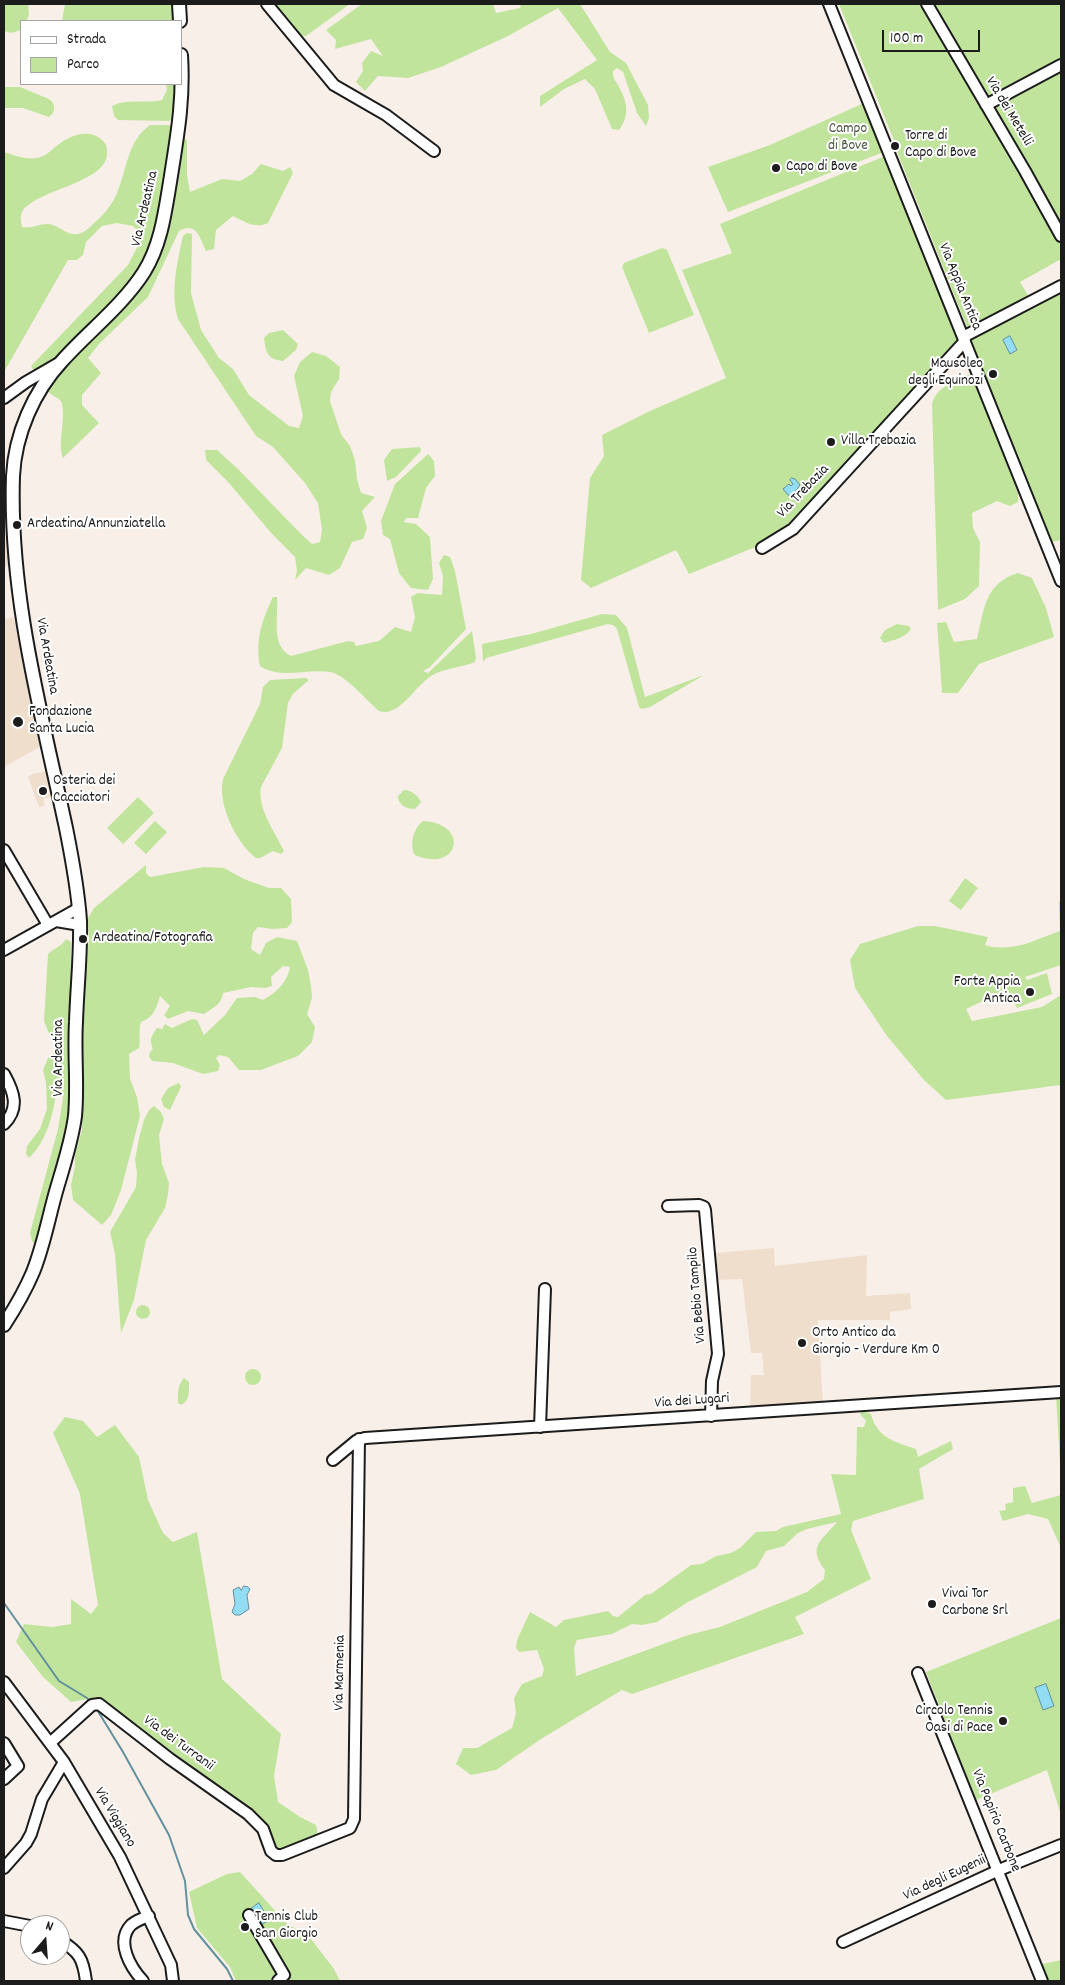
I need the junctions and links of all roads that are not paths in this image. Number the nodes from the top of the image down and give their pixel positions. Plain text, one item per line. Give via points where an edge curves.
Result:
1 (179, 4) edge
2 (267, 4) edge
3 (829, 4) edge
4 (926, 4) edge
5 (180, 20) edge
6 (1061, 65) edge
7 (182, 72) edge
8 (986, 105) junction
9 (434, 151) dead end
10 (1061, 236) edge
11 (1061, 286) edge
12 (964, 339) junction
13 (62, 361) junction
14 (4, 398) edge
15 (762, 548) dead end
16 (1061, 581) edge
17 (4, 850) edge
18 (79, 908) junction
19 (52, 923) junction
20 (80, 925) junction
21 (4, 950) edge
22 (4, 1074) edge
23 (4, 1124) edge
24 (668, 1206) dead end
25 (545, 1289) dead end
26 (4, 1325) edge
27 (1061, 1392) edge
28 (711, 1416) junction
29 (540, 1427) junction
30 (359, 1440) junction
31 (333, 1460) dead end
32 (918, 1673) dead end
33 (4, 1682) edge
34 (4, 1743) edge
35 (50, 1743) junction
36 (64, 1762) junction
37 (4, 1779) edge
38 (1061, 1846) edge
39 (278, 1856) joint
40 (4, 1868) edge
41 (999, 1870) junction
42 (248, 1915) dead end
43 (149, 1916) junction
44 (4, 1921) edge
45 (20, 1924) edge
46 (843, 1942) dead end
47 (70, 1947) edge
48 (86, 1981) edge
49 (143, 1981) edge
50 (173, 1981) edge
51 (278, 1981) edge
52 (1042, 1981) edge

1 - 5 main road
2 - 9 street via 334,85 386,115
3 - 12 street, Via Appia Antica
4 - 8 street, Via dei Metelli
6 - 8 street
7 - 13 main road, Via Ardeatina via 180,122 166,204 153,255 133,286
8 - 10 street, Via dei Metelli
11 - 12 street
12 - 15 street, Via Trebazia via 793,529
12 - 16 street, Via Appia Antica
13 - 14 street
13 - 18 main road, Via Ardeatina via 34,402 17,449 13,476 14,534 27,651 66,828
17 - 19 street
18 - 19 street
18 - 20 main road, Via Ardeatina
19 - 20 street
19 - 21 street
20 - 26 main road, Via Ardeatina via 74,1126 35,1265 23,1294
22 - 23 street via 15,1099 13,1111
24 - 28 street, Via Bebio Tampilo via 699,1205 705,1210 718,1354 712,1381
25 - 29 street
27 - 28 street, Via dei Lugari
28 - 29 street, Via dei Lugari
29 - 30 street, Via dei Lugari
30 - 31 street
30 - 39 street, Via Marmenia via 354,1822 346,1831
32 - 41 street, Via Papirio Carbone
33 - 35 street, Via Viggiano
34 - 37 street via 18,1766
35 - 36 street, Via Viggiano
35 - 39 street, Via dei Turranii via 91,1706 101,1705 248,1814 263,1829 271,1852
36 - 40 street via 42,1799 26,1843
36 - 43 street, Via Viggiano via 120,1858
38 - 41 street, Via degli Eugenii
41 - 46 street, Via degli Eugenii
41 - 52 street, Via Papirio Carbone
42 - 51 street via 284,1975
43 - 49 street via 131,1926 126,1938 128,1960
43 - 50 street, Via Viggiano via 172,1965
44 - 45 street
47 - 48 street via 79,1954 84,1964

